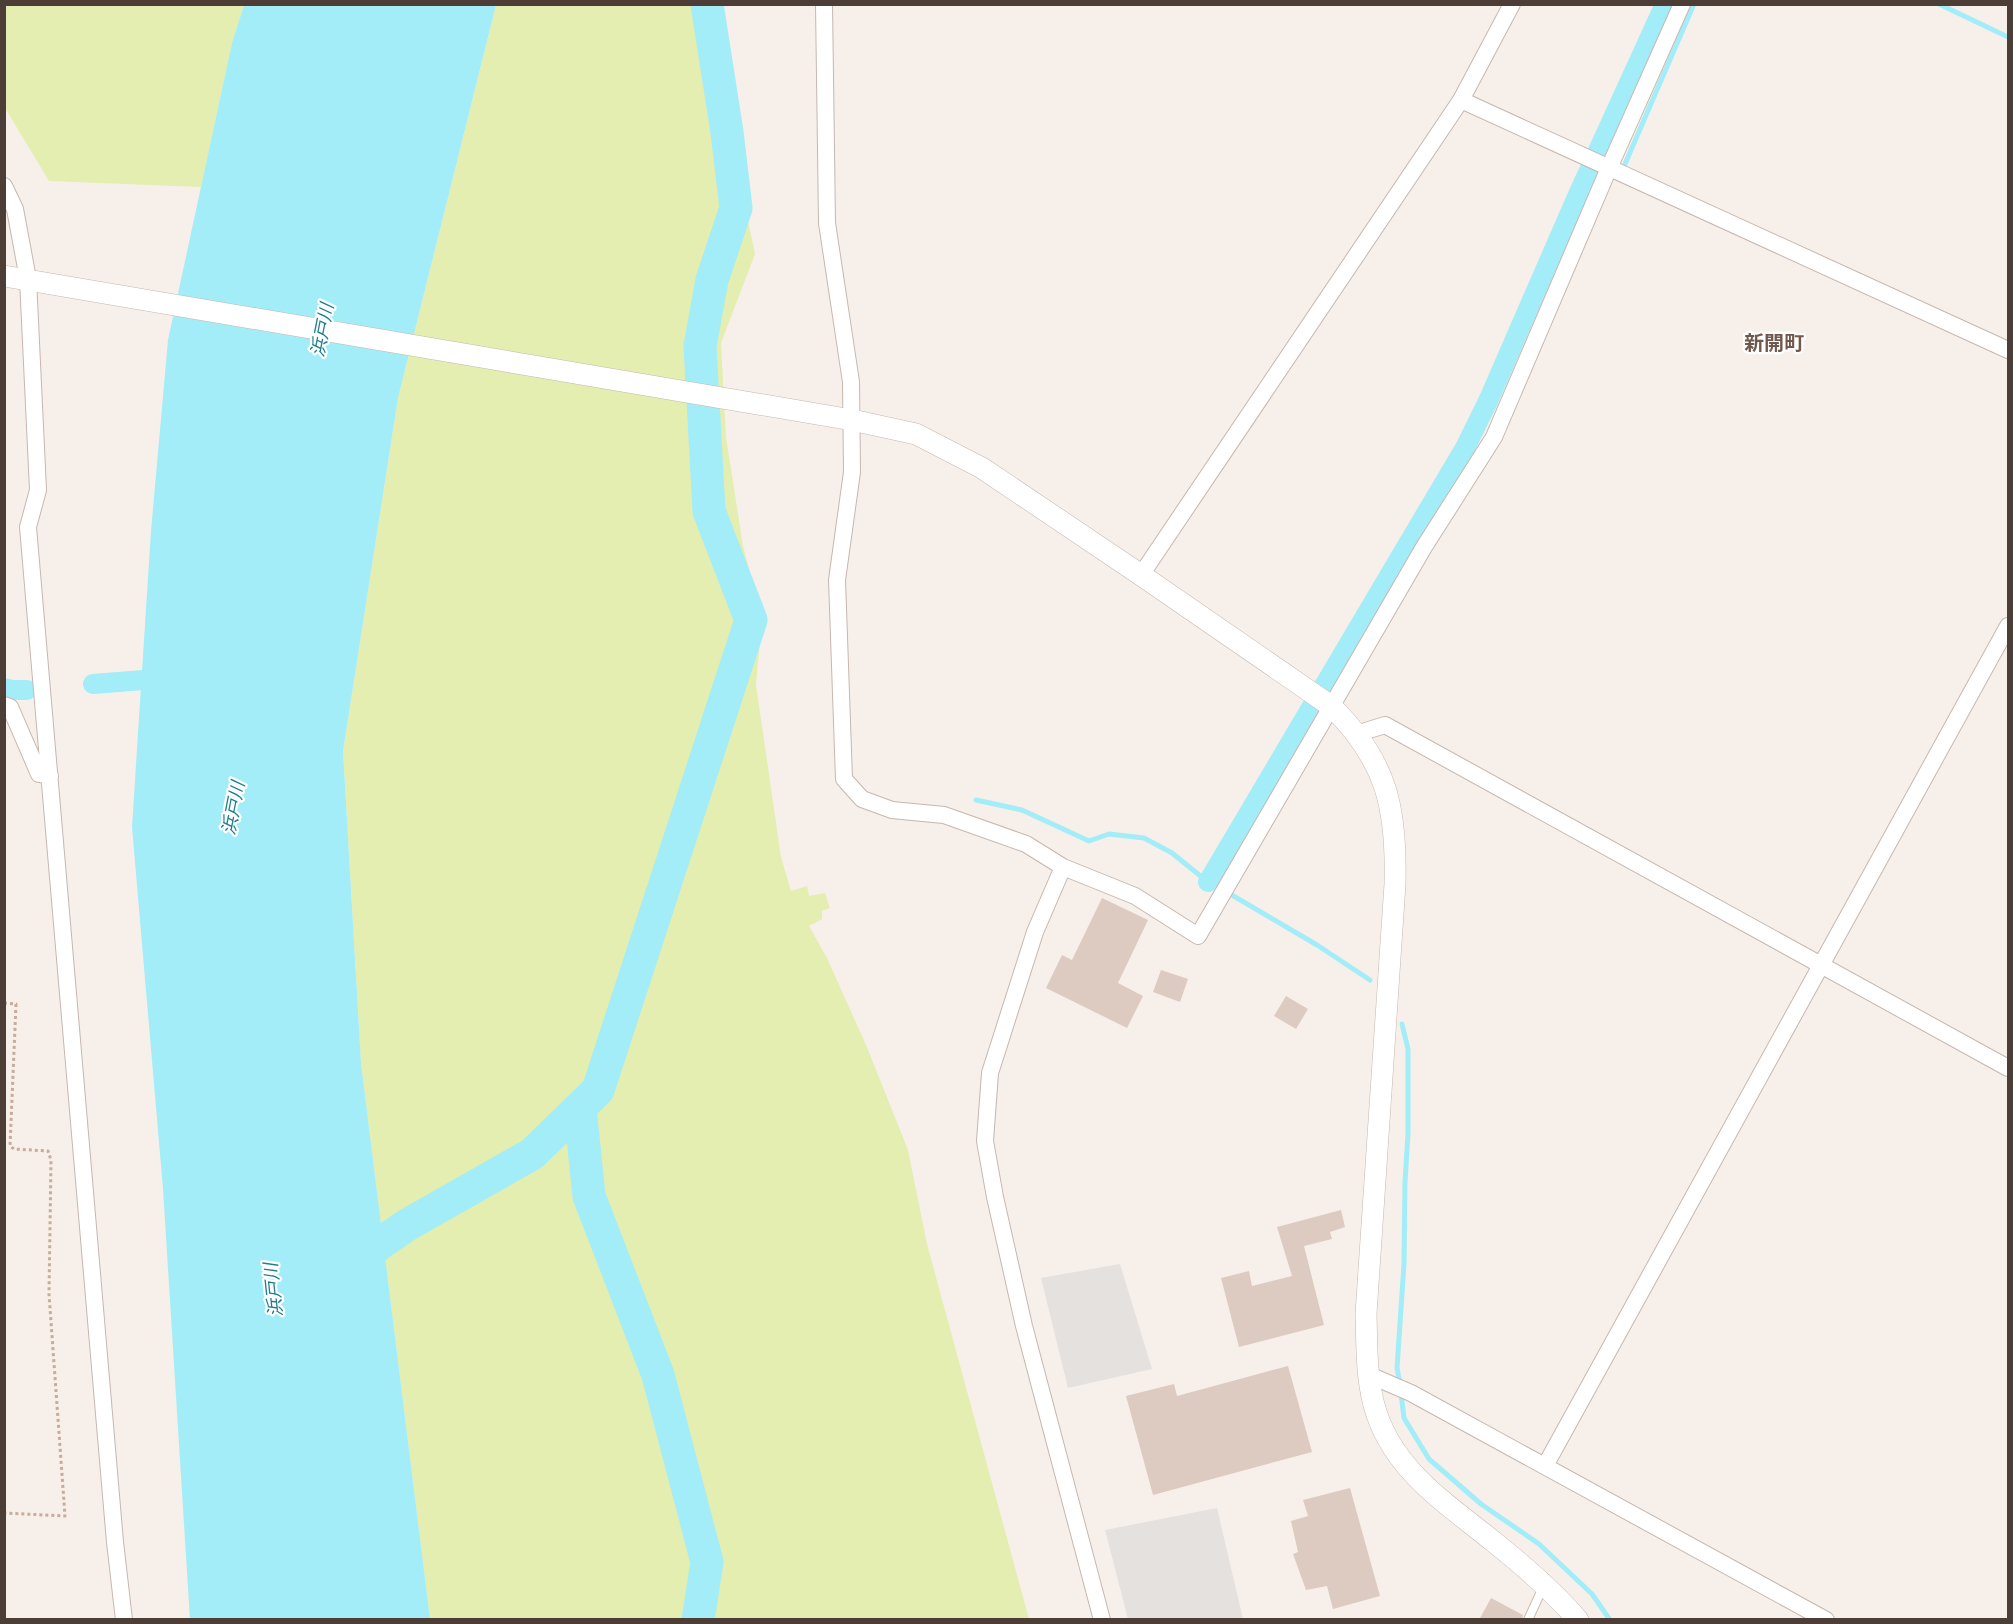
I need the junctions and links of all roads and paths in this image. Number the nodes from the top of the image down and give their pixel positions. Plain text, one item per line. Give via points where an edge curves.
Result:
1 (824, 4) edge
2 (1512, 4) edge
3 (1682, 4) edge
4 (1461, 100) junction
5 (1609, 168) junction
6 (4, 186) edge
7 (4, 276) edge
8 (28, 279) junction
9 (2008, 350) edge
10 (852, 420) junction
11 (1141, 575) junction
12 (2008, 626) edge
13 (4, 705) edge
14 (1331, 706) junction
15 (1356, 734) junction
16 (50, 776) junction
17 (1063, 867) junction
18 (1822, 964) junction
19 (4, 1003) edge
20 (2008, 1068) edge
21 (1367, 1374) junction
22 (1545, 1466) junction
23 (4, 1513) edge
24 (1544, 1585) junction
25 (124, 1620) edge
26 (1102, 1620) edge
27 (1528, 1620) edge
28 (1578, 1620) edge
29 (1826, 1620) edge

1 - 10 street via 827,223 851,382
2 - 4 street
3 - 5 street
4 - 5 street
4 - 11 street
5 - 9 street
5 - 14 street via 1494,437
6 - 8 street via 15,209
7 - 8 street
8 - 10 street
8 - 16 street via 39,490 28,527
10 - 11 street via 916,435 948,449
10 - 17 street via 852,472 837,580 844,779 862,800 892,810 944,815 1026,844
11 - 14 street
12 - 18 street
13 - 16 street via 10,707 39,774
14 - 15 street
14 - 17 street via 1198,936 1135,896
15 - 18 street via 1385,725
15 - 21 street via 1370,753 1387,794 1395,858 1366,1314
16 - 25 street
17 - 26 street via 1035,932 990,1072 985,1141 1024,1326
18 - 20 street
18 - 22 street
19 - 23 path via 15,1004 10,1146 48,1151 51,1160 49,1294 64,1516
21 - 22 street via 1392,1383
21 - 24 street via 1379,1420 1411,1473
22 - 29 street
24 - 27 lane
24 - 28 street

